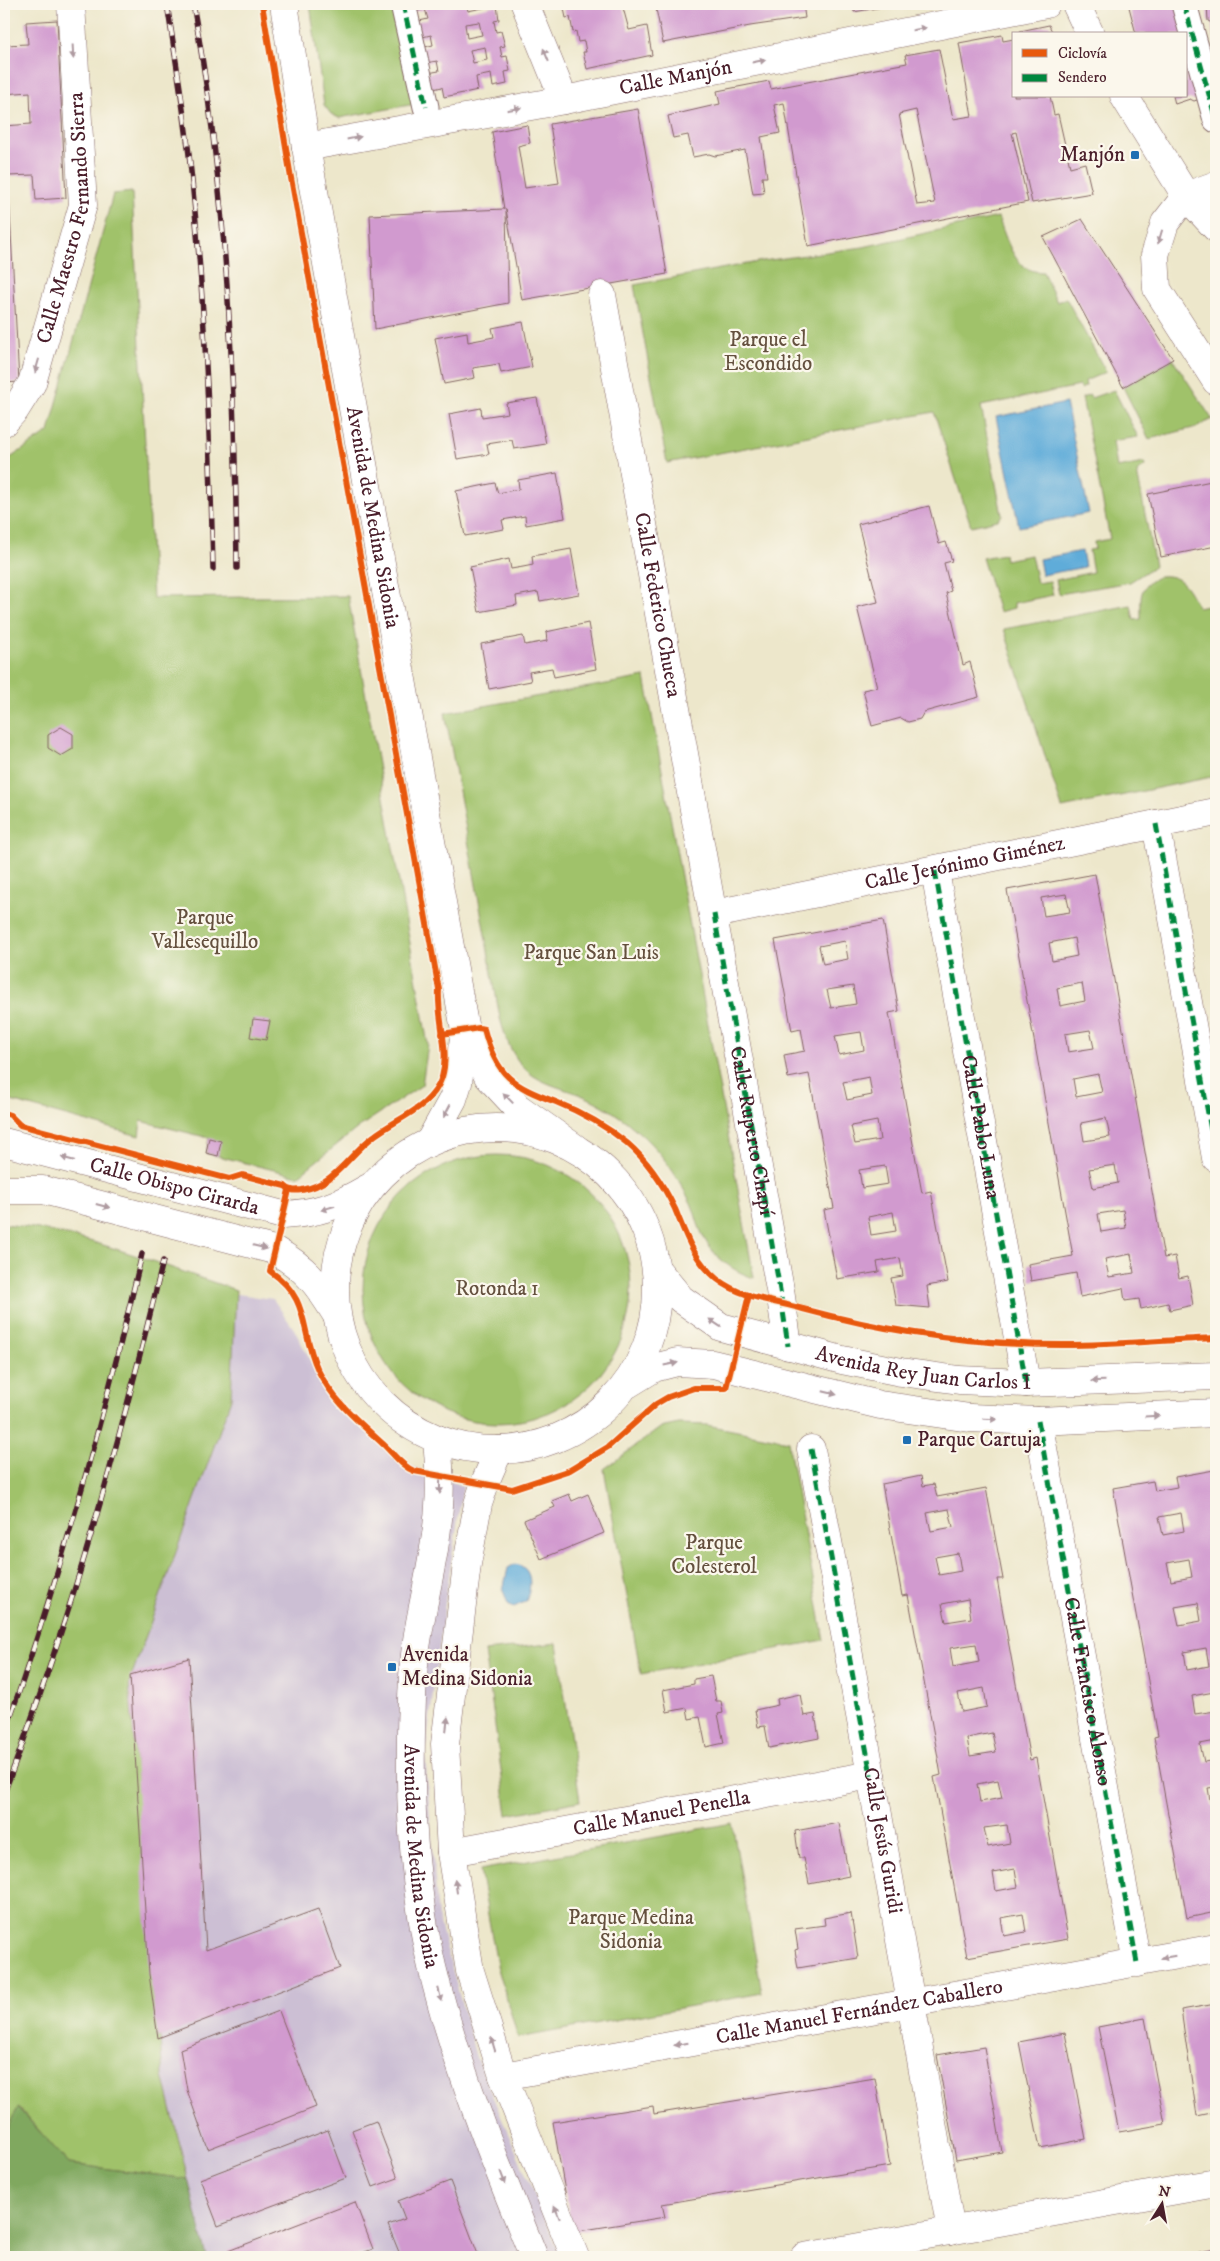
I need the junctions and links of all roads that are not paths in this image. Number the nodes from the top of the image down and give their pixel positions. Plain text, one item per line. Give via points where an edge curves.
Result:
1 (70, 4) edge
2 (284, 4) edge
3 (403, 4) edge
4 (525, 4) edge
5 (1046, 4) edge
6 (1076, 4) edge
7 (1184, 4) edge
8 (1089, 32) edge
9 (1125, 98) edge
10 (564, 100) junction
11 (426, 107) dead end
12 (1216, 120) edge
13 (306, 147) junction
14 (1216, 185) edge
15 (1186, 196) junction
16 (1216, 228) edge
17 (602, 295) dead end
18 (1216, 381) edge
19 (4, 422) edge
20 (1216, 812) edge
21 (1156, 824) junction
22 (935, 871) junction
23 (714, 914) junction
24 (466, 1030) junction
25 (430, 1141) junction
26 (4, 1142) edge
27 (575, 1148) junction
28 (1216, 1158) edge
29 (371, 1186) junction
30 (4, 1190) edge
31 (657, 1270) junction
32 (336, 1314) junction
33 (788, 1346) junction
34 (1216, 1376) edge
35 (1026, 1383) junction
36 (628, 1384) junction
37 (1216, 1413) edge
38 (1038, 1421) junction
39 (437, 1439) junction
40 (810, 1449) dead end
41 (499, 1450) junction
42 (871, 1775) junction
43 (451, 1852) junction
44 (1216, 1948) edge
45 (1137, 1963) junction
46 (912, 2004) junction
47 (503, 2076) junction
48 (1216, 2183) edge
49 (951, 2231) junction
50 (534, 2257) edge
51 (575, 2257) edge
52 (804, 2257) edge

1 -> 19 street, Calle Maestro Fernando Sierra via 83,205 32,383
2 - 13 street, Avenida de Medina Sidonia
3 - 11 street
10 -> 4 street
10 -> 5 street, Calle Manjón
6 - 8 street
7 - 12 street
9 - 15 street
13 -> 10 street, Calle Manjón
13 - 24 street, Avenida de Medina Sidonia
14 - 15 street
15 - 16 street
15 -> 18 street via 1165,223 1155,254 1157,289
17 - 23 street, Calle Federico Chueca
20 - 21 street, Calle Jerónimo Giménez
21 - 22 street, Calle Jerónimo Giménez
21 - 28 street
22 - 23 street, Calle Jerónimo Giménez
22 - 35 street, Calle Pablo Luna
23 - 33 street, Calle Ruperto Chapí
24 -> 25 street, Avenida de Medina Sidonia via 453,1099
27 -> 24 street, Avenida de Medina Sidonia via 517,1107 488,1076
25 - 27 street via 466,1130 504,1128 541,1134
25 - 29 street via 398,1160
29 -> 26 street, Calle Obispo Cirarda via 341,1204 309,1214 283,1215
27 - 31 street via 616,1179 644,1221
29 - 32 street via 352,1214 340,1246 335,1280
30 -> 32 street, Calle Obispo Cirarda via 43,1190 274,1250 295,1262 318,1284
33 -> 31 street, Avenida Rey Juan Carlos I via 721,1327 682,1299
31 - 36 street via 657,1310 647,1349
32 - 39 street via 348,1354 370,1390 400,1418
33 - 35 street, Avenida Rey Juan Carlos I via 901,1372 959,1380
34 -> 35 street, Avenida Rey Juan Carlos I
36 -> 38 street, Avenida Rey Juan Carlos I via 654,1368 677,1362 713,1364 880,1405 970,1418
36 - 41 street via 602,1411 571,1432 536,1445
38 -> 37 street, Avenida Rey Juan Carlos I
38 - 45 street, Calle Francisco Alonso
39 - 41 street via 467,1448
39 -> 50 street, Avenida de Medina Sidonia via 439,1508 413,1674 410,1790 421,1901 432,1965 448,2028
40 - 42 street, Calle Jesús Guridi
43 -> 41 street, Avenida de Medina Sidonia via 446,1734 467,1564 478,1504
42 - 43 street, Calle Manuel Penella
42 - 46 street, Calle Jesús Guridi
47 -> 43 street, Avenida de Medina Sidonia via 470,1971
44 -> 45 street, Calle Manuel Fernández Caballero
45 - 46 street, Calle Manuel Fernández Caballero
46 -> 47 street, Calle Manuel Fernández Caballero
46 - 49 street, Calle Jesús Guridi
51 -> 47 street, Avenida de Medina Sidonia
48 - 49 street
49 - 52 street

